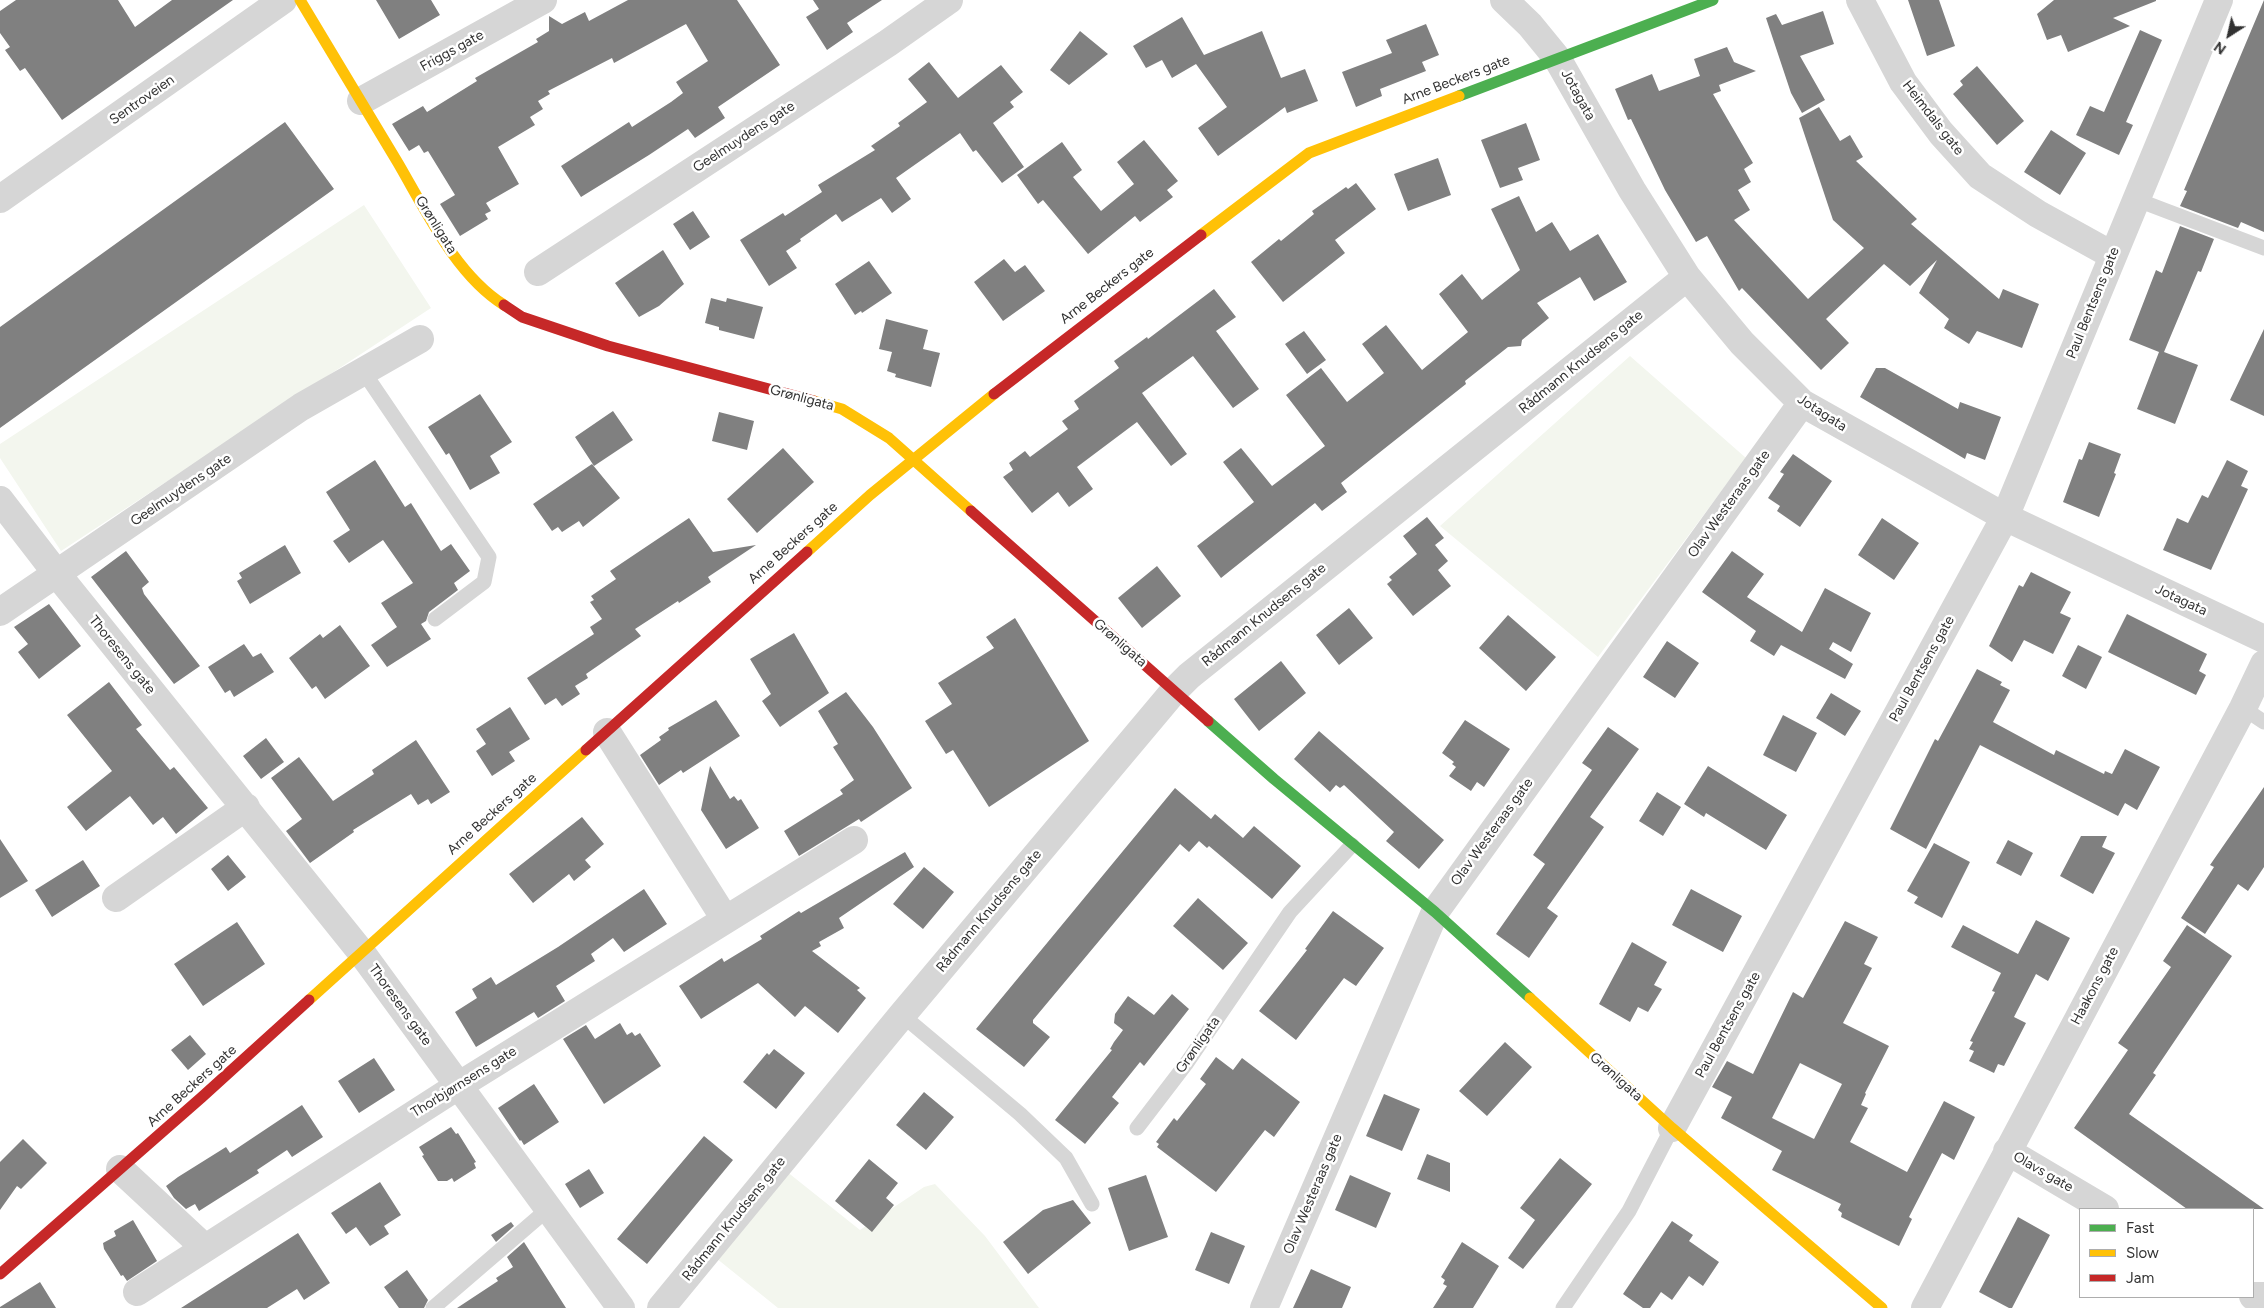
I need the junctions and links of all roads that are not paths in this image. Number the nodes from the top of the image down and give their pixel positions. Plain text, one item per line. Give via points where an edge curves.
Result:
1 (283, 0) edge
2 (300, 0) edge
3 (543, 0) edge
4 (949, 0) edge
5 (1504, 0) edge
6 (1713, 0) edge
7 (1860, 0) edge
8 (2218, 0) edge
9 (1558, 58) junction
10 (360, 101) junction
11 (0, 199) edge
12 (2135, 200) junction
13 (2264, 248) edge
14 (2112, 255) junction
15 (538, 272) dead end
16 (1687, 277) junction
17 (420, 338) dead end
18 (363, 371) junction
19 (1802, 403) junction
20 (912, 459) junction
21 (0, 500) edge
22 (2005, 517) junction
23 (57, 574) junction
24 (0, 612) edge
25 (435, 619) dead end
26 (2264, 639) edge
27 (2264, 664) edge
28 (1174, 691) junction
29 (2254, 715) edge
30 (607, 732) junction
31 (246, 807) junction
32 (854, 840) dead end
33 (1352, 846) junction
34 (116, 898) dead end
35 (1435, 912) junction
36 (725, 920) junction
37 (361, 952) junction
38 (902, 1015) junction
39 (458, 1086) junction
40 (1137, 1128) dead end
41 (1672, 1128) junction
42 (2007, 1151) junction
43 (120, 1169) junction
44 (1092, 1204) dead end
45 (548, 1208) junction
46 (2103, 1208) edge
47 (205, 1248) junction
48 (0, 1274) edge
49 (137, 1292) dead end
50 (433, 1308) edge
51 (620, 1308) edge
52 (661, 1308) edge
53 (1264, 1308) edge
54 (1564, 1308) edge
55 (1882, 1308) edge
56 (1925, 1308) edge

1 - 11 street, Sentroveien
2 - 10 main road, Grønligata
3 - 10 street, Friggs gate
4 - 15 street, Geelmuydens gate
5 - 9 street, Jotagata
6 - 9 main road, Arne Beckers gate
7 - 14 street, Heimdals gate via 1903,82 1940,133 1980,176 2038,214
8 - 12 street, Paul Bentsens gate
9 - 16 street, Jotagata via 1632,190
9 - 20 main road, Arne Beckers gate via 1309,152
10 - 20 main road, Grønligata via 467,273 492,298 522,318 608,346 842,409 890,438
12 - 13 lane
12 - 14 street, Paul Bentsens gate
14 - 22 street, Paul Bentsens gate
16 - 19 street, Jotagata via 1742,343
16 - 28 street, Rådmann Knudsens gate via 1204,663
17 - 18 street, Geelmuydens gate
18 - 23 street, Geelmuydens gate via 301,408
18 - 25 lane via 489,557 484,582
19 - 22 street, Jotagata
19 - 35 street, Olav Westeraas gate
20 - 28 main road, Grønligata
20 - 30 main road, Arne Beckers gate via 792,563
21 - 23 street, Thoresens gate
22 - 26 street, Jotagata
22 - 41 street, Paul Bentsens gate
23 - 24 street, Geelmuydens gate
23 - 31 street, Thoresens gate
27 - 29 street, Haakons gate
28 - 33 main road, Grønligata
28 - 38 street, Rådmann Knudsens gate
29 - 42 street, Haakons gate
30 - 36 street
30 - 37 main road, Arne Beckers gate
31 - 34 street
31 - 37 street, Thoresens gate
32 - 36 street, Thorbjørnsens gate
33 - 35 main road, Grønligata
33 - 40 lane, Grønligata via 1290,912 1186,1064
35 - 41 main road, Grønligata
35 - 53 street, Olav Westeraas gate
36 - 39 street, Thorbjørnsens gate
37 - 39 street, Thoresens gate
37 - 43 main road, Arne Beckers gate
38 - 44 lane via 1020,1114 1066,1158
38 - 52 street, Rådmann Knudsens gate
39 - 45 street, Thoresens gate
39 - 47 street, Thorbjørnsens gate
41 - 54 lane, Paul Bentsens gate via 1629,1211
41 - 55 main road, Grønligata
42 - 46 street, Olavs gate
42 - 56 street, Haakons gate
43 - 47 street
43 - 48 main road, Arne Beckers gate
45 - 50 lane
45 - 51 street, Thoresens gate
47 - 49 street, Thorbjørnsens gate

